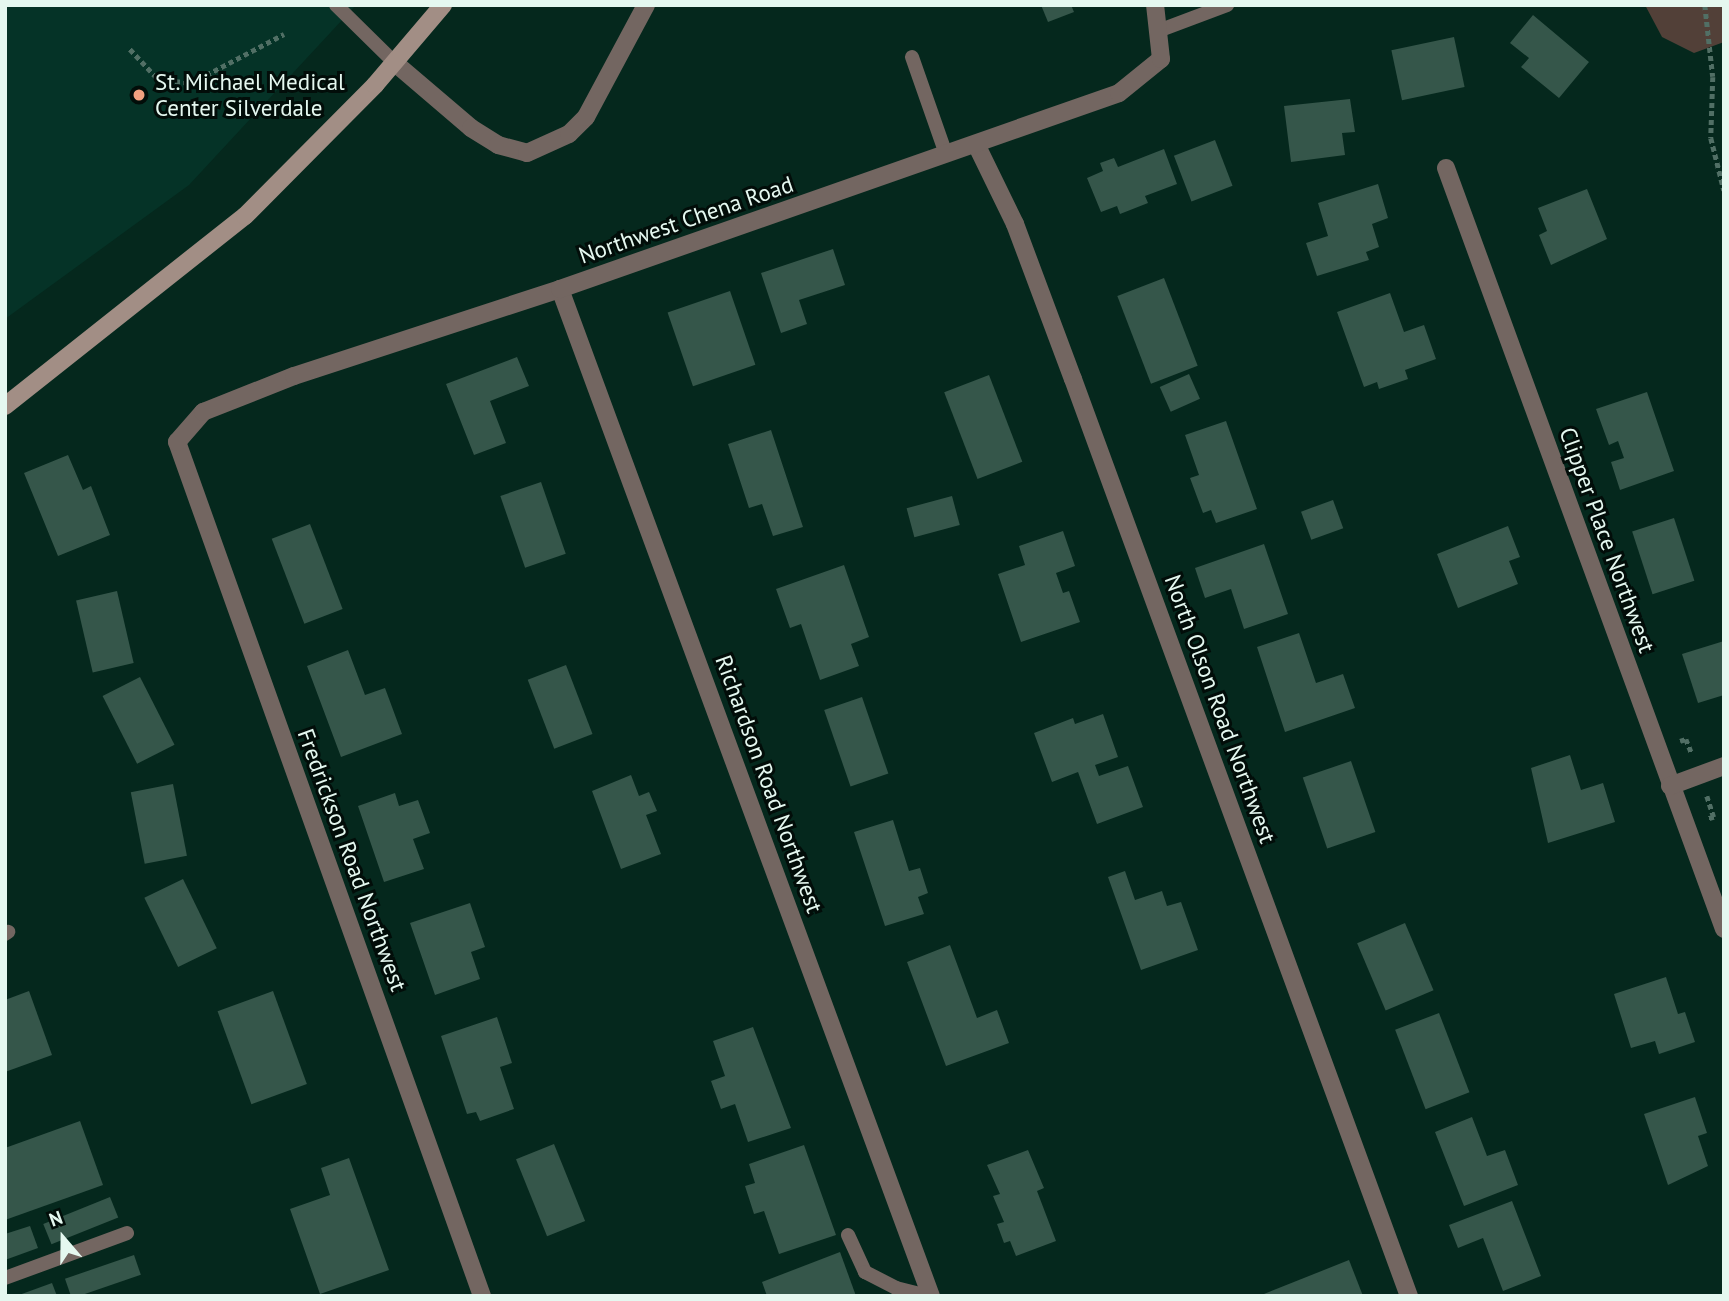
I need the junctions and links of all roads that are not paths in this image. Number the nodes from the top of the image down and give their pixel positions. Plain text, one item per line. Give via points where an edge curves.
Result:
1 (336, 5) edge
2 (443, 5) edge
3 (646, 5) edge
4 (1155, 5) edge
5 (1227, 5) edge
6 (1158, 31) junction
7 (912, 58) dead end
8 (396, 63) junction
9 (976, 144) junction
10 (946, 154) junction
11 (1446, 168) dead end
12 (560, 289) junction
13 (5, 406) edge
14 (177, 442) joint
15 (1724, 766) edge
16 (1670, 786) junction
17 (1724, 929) edge
18 (127, 1233) dead end
19 (848, 1235) dead end
20 (5, 1278) edge
21 (482, 1296) edge
22 (930, 1296) edge
23 (1409, 1296) edge

1 - 8 lane
2 - 8 main road
3 - 8 street via 586,117 569,134 527,153 498,145 471,128
4 - 6 street, Northwest Chena Road
5 - 6 lane
6 - 9 street, Northwest Chena Road via 1161,59 1119,93
7 - 10 lane
8 - 13 main road via 245,216
9 - 10 street, Northwest Chena Road
9 - 23 street, North Olson Road Northwest via 1015,224
10 - 12 street, Northwest Chena Road
11 - 16 street, Clipper Place Northwest
12 - 14 street, Northwest Chena Road via 294,376 203,412
12 - 22 street, Richardson Road Northwest
14 - 21 street, Fredrickson Road Northwest
15 - 16 street
16 - 17 street, Clipper Place Northwest
18 - 20 lane
19 - 22 lane via 865,1272 896,1288

